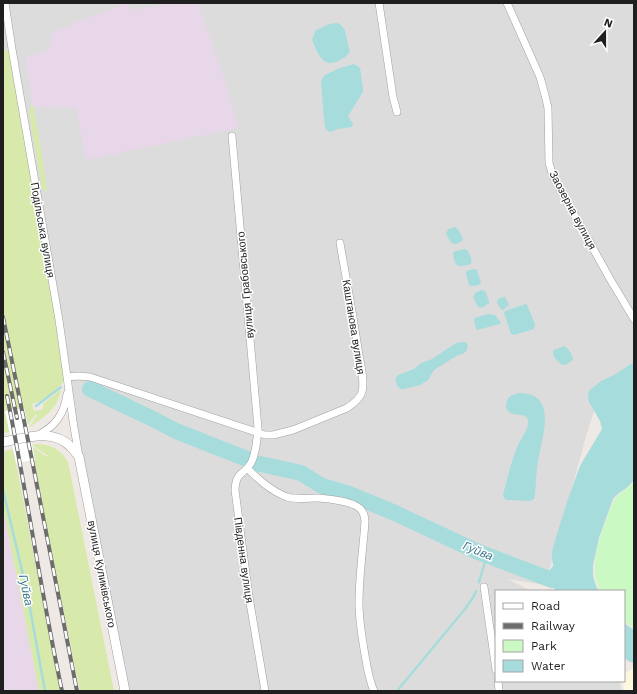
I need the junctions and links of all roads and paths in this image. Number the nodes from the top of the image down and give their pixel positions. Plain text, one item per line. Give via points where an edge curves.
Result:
1 (5, 3) edge
2 (379, 3) edge
3 (507, 3) edge
4 (397, 112) dead end
5 (232, 136) dead end
6 (340, 243) dead end
7 (634, 319) edge
8 (67, 377) junction
9 (68, 386) junction
10 (258, 434) junction
11 (36, 436) junction
12 (3, 442) edge
13 (79, 457) junction
14 (247, 468) junction
15 (484, 587) dead end
16 (495, 663) edge
17 (125, 691) edge
18 (265, 691) edge
19 (374, 691) edge

1 - 8 street, Подільська вулиця
2 - 4 street
3 - 7 street, Заозерна вулиця via 540,77 545,95 548,108 548,163 553,176
5 - 10 street, вулиця Грабовського
6 - 10 street, Каштанова вулиця via 361,366 360,397 348,408 293,430 269,436
8 - 9 street, Подільська вулиця
8 - 10 street, Каштанова вулиця via 90,378
9 - 11 street via 61,414 52,426
9 - 13 street, Подільська вулиця
10 - 14 street, Південна вулиця via 254,455
11 - 12 street
11 - 13 street via 45,435 61,440 72,447
13 - 17 street, вулиця Куликівського
14 - 18 street, Південна вулиця via 237,478 236,494 249,597
14 - 19 street via 266,486 288,497 338,500 362,510 364,522 359,616
15 - 16 street

